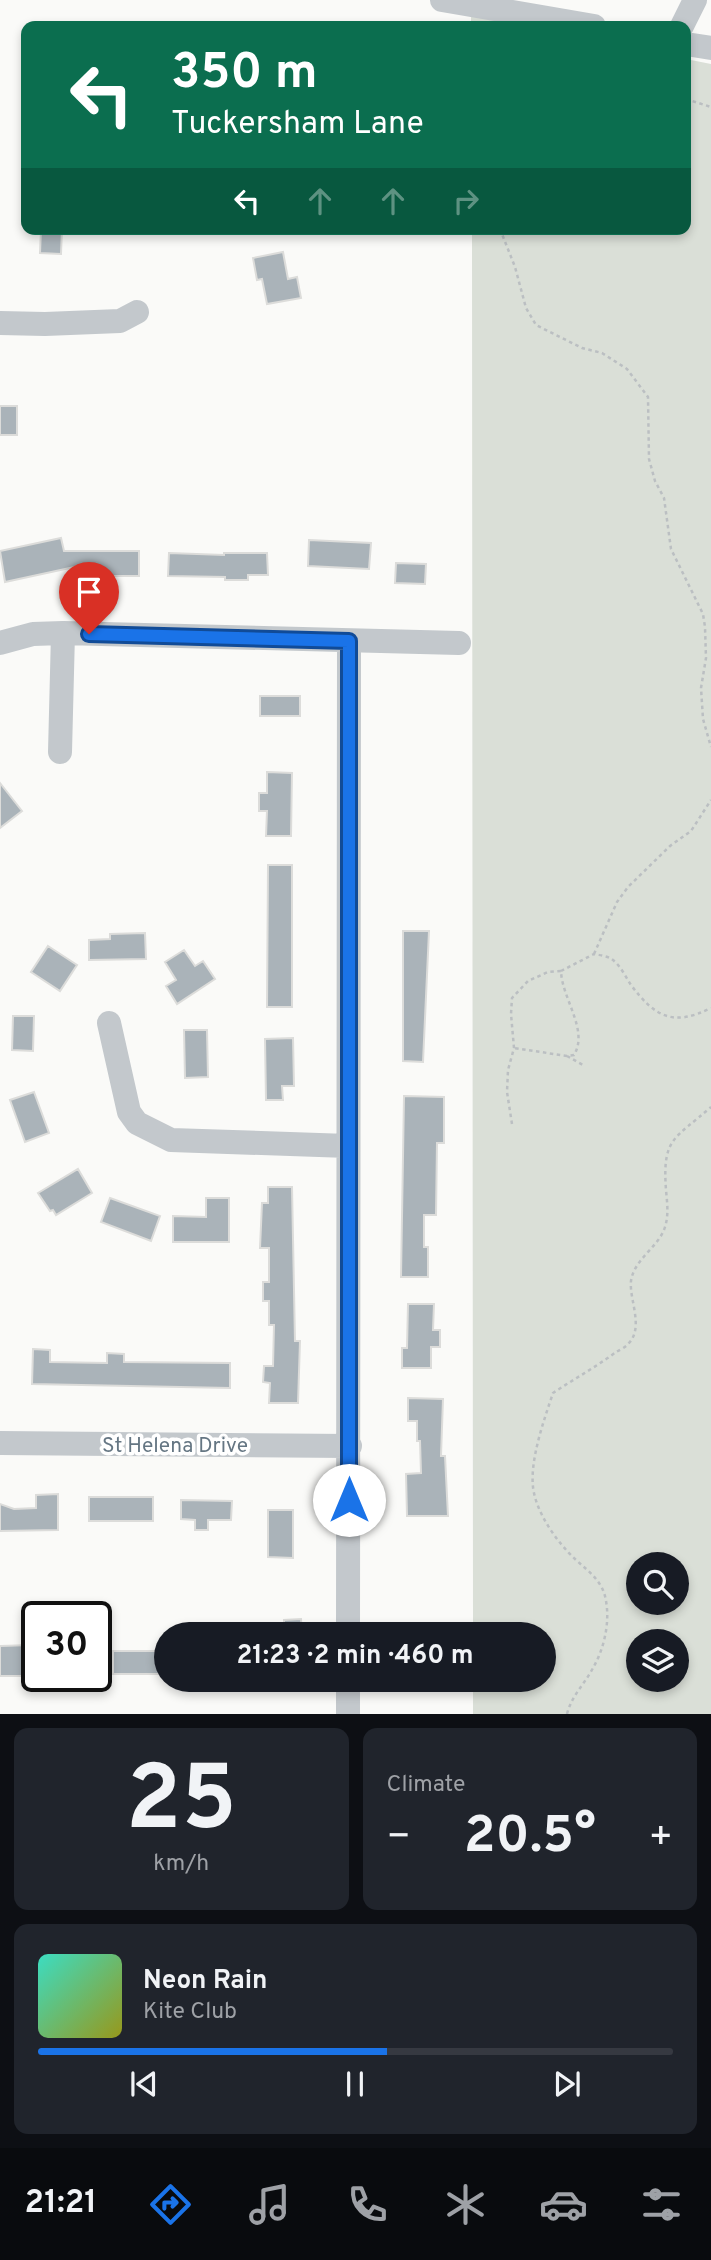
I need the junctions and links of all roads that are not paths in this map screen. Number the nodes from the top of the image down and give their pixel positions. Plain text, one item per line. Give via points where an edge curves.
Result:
1 (442, 0) edge
2 (695, 0) edge
3 (565, 21) edge
4 (684, 21) edge
5 (711, 27) edge
6 (711, 38) edge
7 (691, 45) edge
8 (711, 48) edge
9 (137, 312) dead end
10 (0, 323) edge
11 (63, 633) junction
12 (349, 641) junction
13 (0, 643) edge
14 (459, 643) dead end
15 (61, 752) dead end
16 (109, 1023) dead end
17 (348, 1146) junction
18 (0, 1443) edge
19 (350, 1446) junction
20 (348, 1622) edge
21 (348, 1692) edge
22 (348, 1714) edge

1 - 3 street
2 - 4 street
5 - 6 street
7 - 8 street
9 - 10 street via 120,321
11 - 12 street
11 - 13 street via 33,634
11 - 15 street
12 - 14 street
12 - 17 street
16 - 17 street via 129,1112 137,1123 171,1140
17 - 19 street
18 - 19 street, St Helena Drive
19 - 20 street
21 - 22 street

